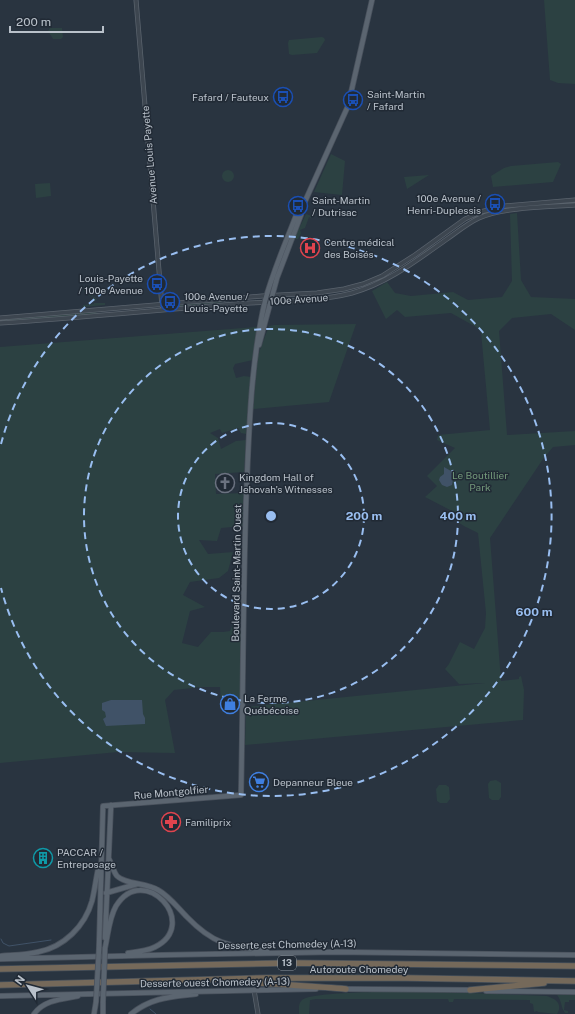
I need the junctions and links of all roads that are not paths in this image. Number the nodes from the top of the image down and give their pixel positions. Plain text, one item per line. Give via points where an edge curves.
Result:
1 (136, 0) edge
2 (372, 0) edge
3 (575, 200) edge
4 (575, 205) edge
5 (269, 295) junction
6 (268, 301) junction
7 (162, 304) junction
8 (162, 310) junction
9 (0, 318) edge
10 (0, 323) edge
11 (241, 795) joint
12 (111, 805) junction
13 (101, 853) junction
14 (109, 859) junction
15 (139, 883) junction
16 (107, 892) junction
17 (100, 895) junction
18 (105, 948) junction
19 (284, 953) junction
20 (575, 955) edge
21 (108, 956) junction
22 (0, 958) edge
23 (575, 966) edge
24 (0, 969) edge
25 (217, 980) junction
26 (561, 981) junction
27 (575, 981) edge
28 (0, 985) edge
29 (346, 989) junction
30 (254, 990) junction
31 (470, 990) junction
32 (218, 991) junction
33 (575, 992) edge
34 (93, 994) junction
35 (0, 996) edge
36 (34, 1014) edge
37 (95, 1014) edge
38 (102, 1014) edge
39 (131, 1014) edge
40 (258, 1014) edge

1 - 7 street, Avenue Louis Payette
2 - 5 main road, Boulevard Saint-Martin Ouest via 347,109 302,208 297,213 276,267
3 - 5 street, 100e Avenue via 519,204 485,210 469,217 407,260 367,283 331,292
4 - 6 street, 100e Avenue via 508,210 483,216 401,271 362,290 331,297
5 - 6 main road, Boulevard Saint-Martin Ouest
5 - 7 street, 100e Avenue
6 - 8 street, 100e Avenue
6 - 11 main road, Boulevard Saint-Martin Ouest via 257,339 249,428
7 - 8 street, Avenue Louis Payette
7 - 9 street, 100e Avenue
8 - 10 street, 100e Avenue
11 - 12 main road, Rue Montgolfier
12 - 13 main road, Rue Montgolfier via 103,806
12 - 14 main road
13 - 17 main road
13 - 22 main road via 91,905 75,931 46,950
14 - 15 main road via 119,877
14 - 16 main road
15 - 16 main road
15 - 19 main road via 161,892 199,929 217,941 238,947
16 - 17 main road
16 - 18 main road
17 - 37 main road, bridge
18 - 21 main road via 114,910 126,896 137,891 149,892 166,903 172,923 170,932 163,942 147,950
18 - 38 main road, bridge
19 - 20 main road, Desserte est Chomedey (A-13)
19 - 21 main road, Desserte est Chomedey (A-13)
21 - 22 main road, Desserte est Chomedey (A-13)
23 - 24 highway, Autoroute Chomedey / 13 via 292,963
25 - 26 highway, Autoroute Chomedey / 13 via 372,978
25 - 28 highway, Autoroute Chomedey / 13
25 - 29 highway
26 - 27 highway, Autoroute Chomedey / 13
26 - 31 highway
29 - 30 main road, Desserte ouest Chomedey (A-13)
29 - 31 main road, Desserte ouest Chomedey (A-13)
30 - 32 main road, Desserte ouest Chomedey (A-13)
30 - 40 street
31 - 33 main road, Desserte ouest Chomedey (A-13)
32 - 34 main road, Desserte ouest Chomedey (A-13)
32 - 39 main road via 159,999
34 - 35 main road, Desserte ouest Chomedey (A-13)
34 - 36 main road via 51,1001

